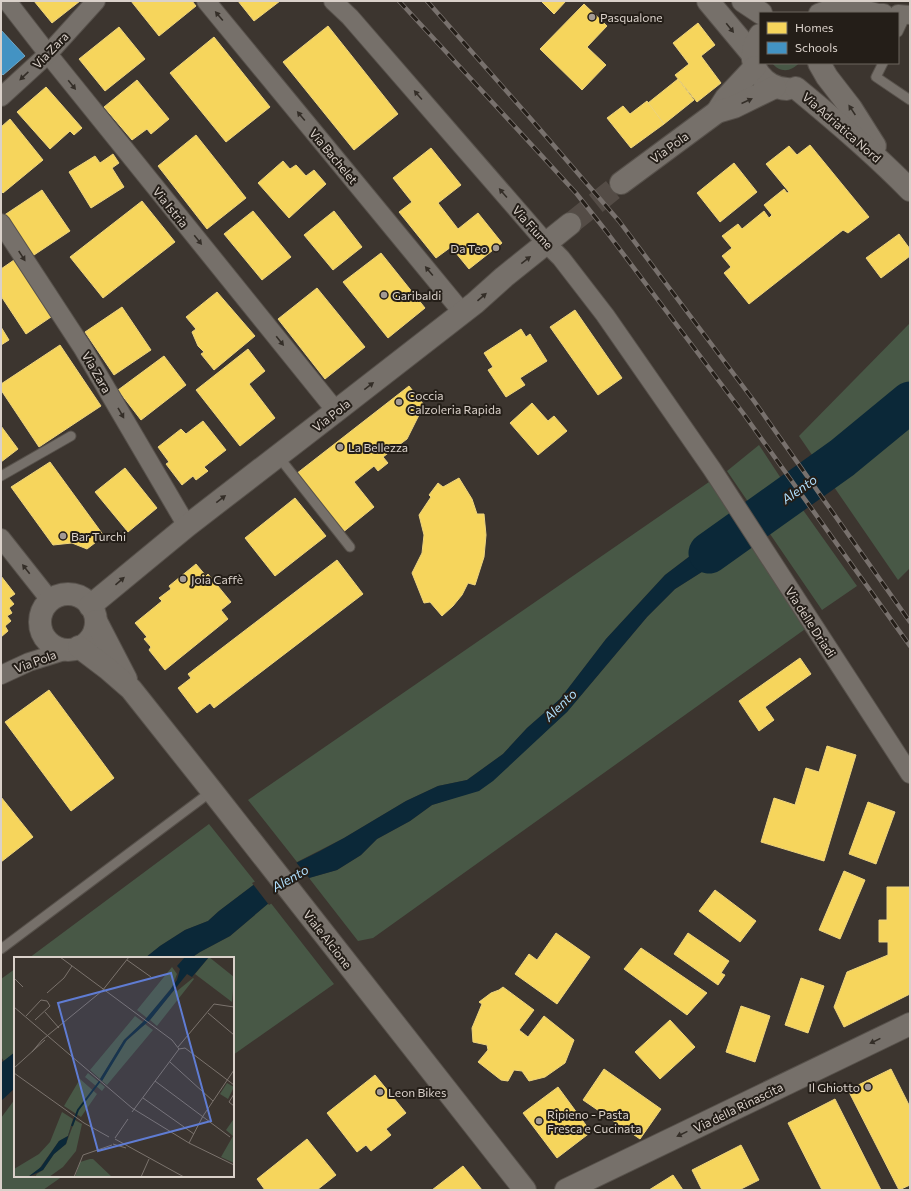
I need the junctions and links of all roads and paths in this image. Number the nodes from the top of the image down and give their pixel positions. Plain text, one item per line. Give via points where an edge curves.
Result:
1 (7, 1) edge
2 (96, 1) edge
3 (206, 1) edge
4 (333, 1) edge
5 (708, 1) edge
6 (743, 1) edge
7 (760, 12) edge
8 (821, 12) edge
9 (873, 12) edge
10 (905, 15) edge
11 (899, 30) edge
12 (756, 52) edge
13 (48, 54) junction
14 (819, 64) edge
15 (820, 64) edge
16 (882, 64) edge
17 (786, 88) junction
18 (1, 97) edge
19 (910, 100) edge
20 (717, 112) junction
21 (888, 167) junction
22 (621, 183) tunnel mouth
23 (910, 190) edge
24 (1, 223) edge
25 (570, 224) tunnel mouth
26 (547, 244) junction
27 (462, 312) junction
28 (336, 412) junction
29 (71, 436) dead end
30 (278, 456) junction
31 (712, 469) joint
32 (1, 476) edge
33 (187, 526) junction
34 (1, 538) edge
35 (350, 547) dead end
36 (50, 600) junction
37 (93, 614) junction
38 (75, 648) junction
39 (1, 675) edge
40 (131, 689) junction
41 (910, 774) edge
42 (214, 794) junction
43 (1, 949) edge
44 (910, 1024) edge
45 (524, 1190) edge
46 (566, 1190) edge

1 - 13 street, Via Istria
2 - 13 street, Via Zara
27 -> 3 street, Via Bachelet
26 -> 4 street, Via Fiume via 350,17
5 -> 12 street, Via Adriatica Nord
6 - 7 street
8 - 9 street via 843,4
10 - 11 lane
12 - 17 street, Via Adriatica Nord via 760,76 766,83
12 - 20 street, Via Pola
13 -> 18 street, Via Zara
13 -> 28 street, Via Istria
14 - 17 street, Via Pola via 811,78 804,84
21 -> 15 street, Via Adriatica Nord
16 - 19 lane via 876,77
20 -> 17 street, Via Pola
17 - 21 street, Via Adriatica Nord via 837,122
20 - 22 street, Via Pola
21 - 23 street, Via Adriatica Nord
24 -> 33 street, Via Zara via 82,346
25 - 26 street, Via Pola
27 -> 26 street, Via Pola
26 - 31 street, Via Fiume via 605,315
28 -> 27 street, Via Pola
28 - 30 street, Via Pola
29 - 32 lane
33 -> 30 street, Via Pola
30 - 35 lane
31 - 41 street, Via delle Driadi
37 -> 33 street, Via Pola
36 -> 34 street
36 - 37 street via 67,594 76,595 84,599
36 - 38 street via 40,615 42,632 53,646 62,649
37 - 38 street via 95,629 91,637 86,643
37 - 40 street, Viale Alcione
38 - 39 street, Via Pola via 29,662
38 - 40 street, Viale Alcione via 108,669
40 - 42 street, Viale Alcione
42 - 43 lane
42 - 45 street, Viale Alcione
44 -> 46 street, Via della Rinascita

